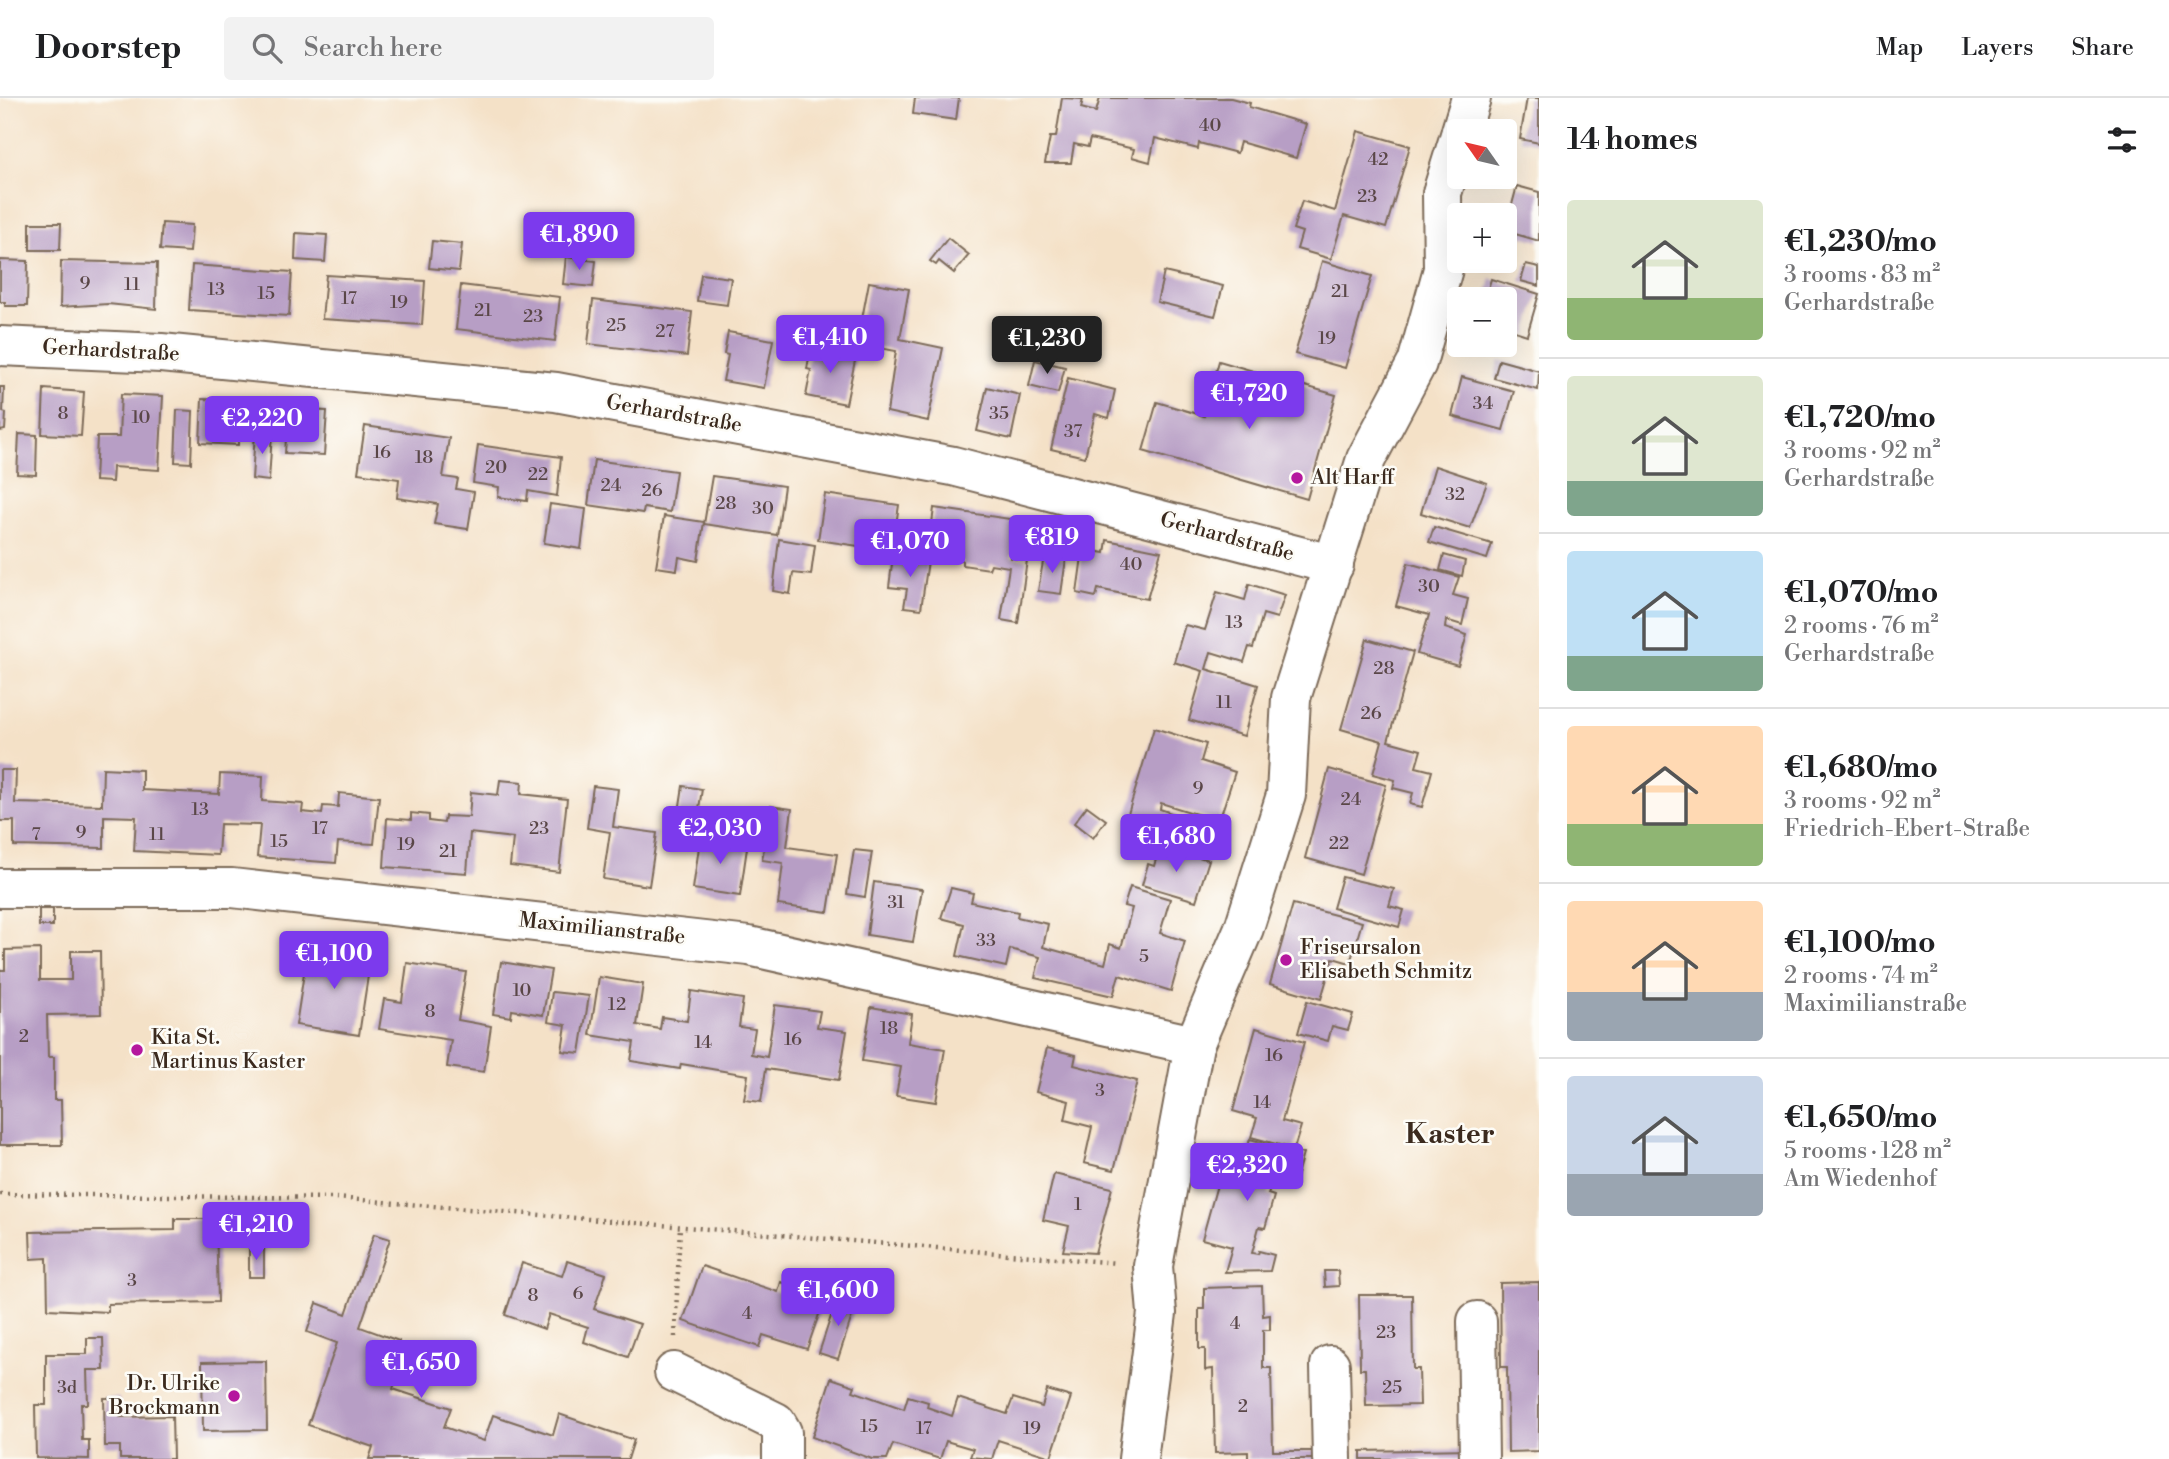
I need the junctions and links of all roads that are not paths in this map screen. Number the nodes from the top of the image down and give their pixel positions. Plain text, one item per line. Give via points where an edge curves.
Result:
1 (1463, 113) edge
2 (0, 345) edge
3 (1334, 565) junction
4 (0, 888) edge
5 (1194, 1045) junction
6 (1477, 1321) dead end
7 (1330, 1365) dead end
8 (674, 1372) road end
9 (782, 1459) edge
10 (1138, 1459) edge
11 (1332, 1459) edge
12 (1479, 1459) edge

1 - 3 street via 1442,193 1443,269 1417,363 1366,459
2 - 3 street, Gerhardstraße via 161,353 556,392 953,466
3 - 5 street via 1292,698 1286,795 1244,928
4 - 5 street, Maximilianstraße via 232,888 749,946
5 - 10 street via 1153,1266 1157,1313
6 - 12 street
7 - 11 street
8 - 9 street via 776,1422 782,1432

